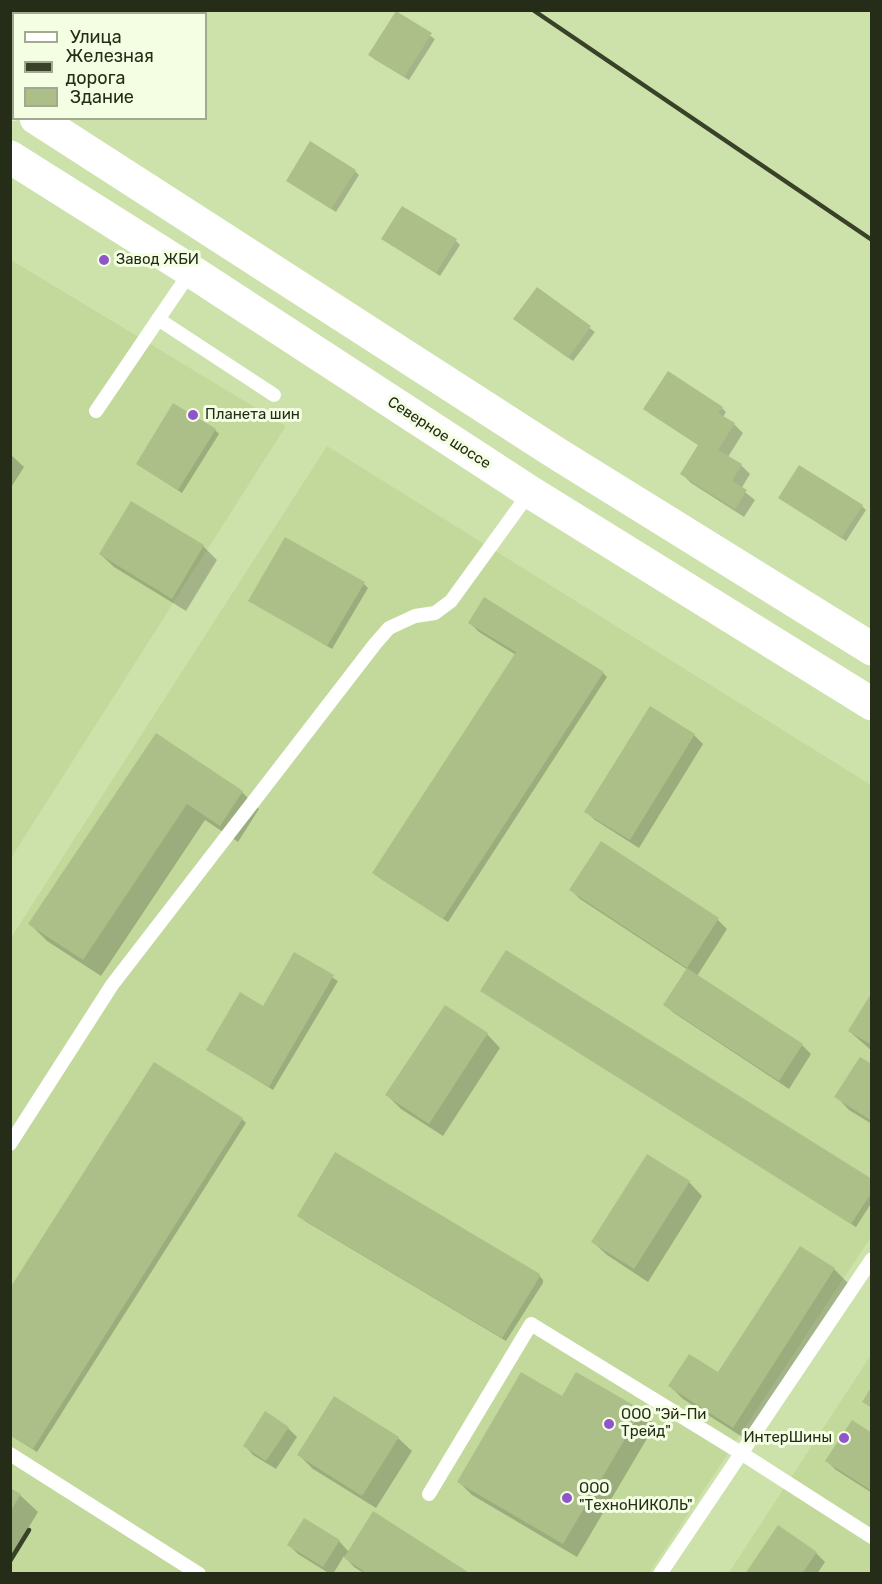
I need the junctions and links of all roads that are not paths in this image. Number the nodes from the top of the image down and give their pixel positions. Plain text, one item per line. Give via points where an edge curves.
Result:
1 (39, 120) edge
2 (10, 157) edge
3 (216, 233) junction
4 (191, 271) junction
5 (158, 319) junction
6 (274, 395) dead end
7 (96, 411) dead end
8 (556, 453) junction
9 (530, 492) junction
10 (872, 649) edge
11 (872, 704) edge
12 (10, 1144) edge
13 (872, 1259) edge
14 (741, 1453) junction
15 (10, 1454) edge
16 (429, 1494) dead end
17 (872, 1537) edge
18 (199, 1574) edge
19 (660, 1574) edge

1 - 3 main road
2 - 4 main road, Северное шоссе
3 - 4 main road
3 - 8 main road
4 - 5 lane
4 - 9 main road, Северное шоссе
5 - 6 lane
5 - 7 lane
8 - 9 main road
8 - 10 main road
9 - 11 main road, Северное шоссе
9 - 12 lane via 450,601 435,613 415,616 389,628 375,644 112,985
13 - 14 lane
14 - 16 lane via 531,1324
14 - 17 lane
14 - 19 lane
15 - 18 lane

